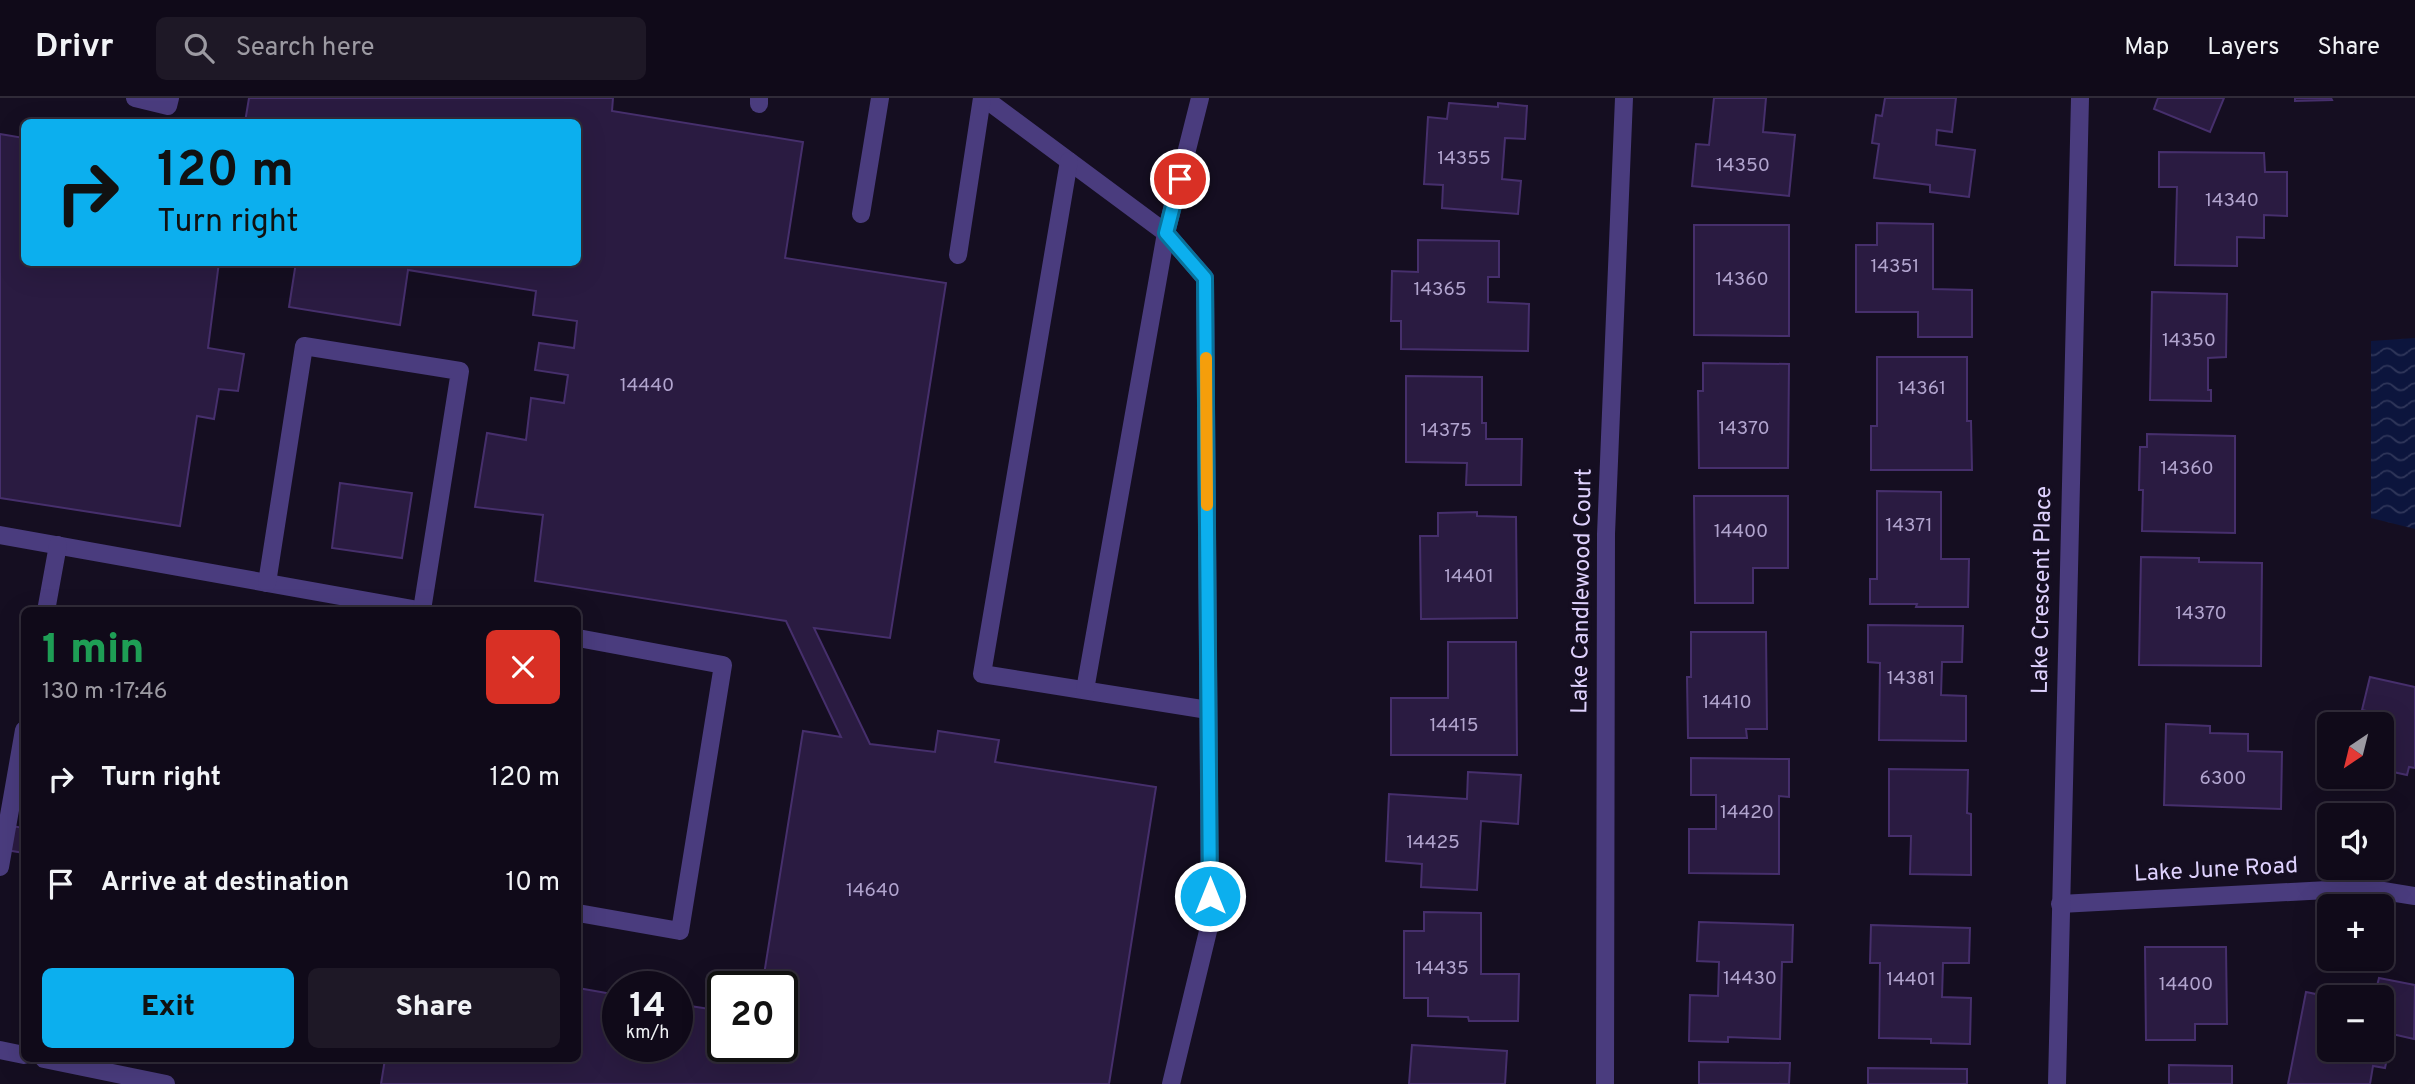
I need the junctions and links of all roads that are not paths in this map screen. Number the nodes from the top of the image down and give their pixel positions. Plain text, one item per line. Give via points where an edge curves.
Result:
1 (135, 98) edge
2 (170, 98) edge
3 (880, 98) edge
4 (983, 98) edge
5 (1200, 98) edge
6 (1624, 98) edge
7 (2080, 98) edge
8 (1069, 161) junction
9 (861, 214) dead end
10 (1166, 233) junction
11 (958, 255) dead end
12 (0, 535) edge
13 (58, 545) junction
14 (267, 583) junction
15 (47, 607) edge
16 (401, 607) edge
17 (424, 607) edge
18 (581, 639) edge
19 (1085, 690) junction
20 (1208, 710) junction
21 (21, 747) edge
22 (0, 867) edge
23 (2415, 896) edge
24 (2060, 904) junction
25 (581, 914) edge
26 (0, 1050) edge
27 (21, 1054) edge
28 (59, 1062) edge
29 (166, 1084) edge
30 (1171, 1084) edge
31 (1605, 1084) edge
32 (2057, 1084) edge

1 - 2 street via 168,106
3 - 9 street
4 - 8 street
4 - 11 street
5 - 10 street
6 - 31 street, Lake Candlewood Court via 1606,534
7 - 24 street, Lake Crescent Place
8 - 10 street
8 - 19 street via 982,674
10 - 19 street
10 - 20 street via 1205,278
12 - 13 street
13 - 14 street
13 - 15 street
14 - 16 street
14 - 17 street via 304,346 460,371
18 - 25 street via 723,664 680,931
19 - 20 street
20 - 30 street via 1210,923
21 - 22 street
23 - 24 street, Lake June Road via 2365,888
24 - 32 street, Lake Crescent Place
26 - 27 street
28 - 29 street

